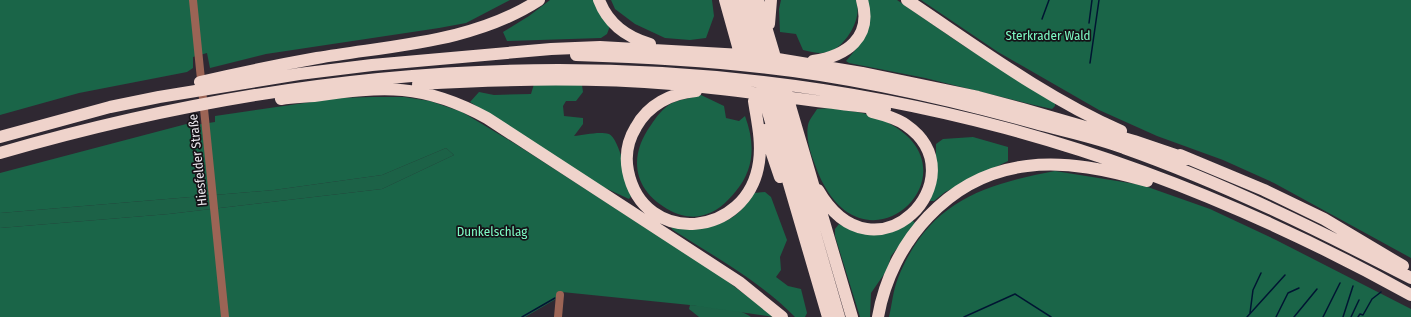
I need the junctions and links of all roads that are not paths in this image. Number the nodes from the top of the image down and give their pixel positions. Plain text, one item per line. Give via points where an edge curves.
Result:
1 (193, 0) edge
2 (539, 0) edge
3 (599, 0) edge
4 (724, 0) edge
5 (736, 0) edge
6 (748, 0) edge
7 (758, 0) edge
8 (771, 0) edge
9 (862, 0) edge
10 (907, 0) edge
11 (755, 47) junction
12 (666, 49) junction
13 (479, 56) junction
14 (802, 62) junction
15 (724, 89) junction
16 (257, 94) junction
17 (159, 97) junction
18 (287, 98) junction
19 (760, 102) junction
20 (784, 105) junction
21 (852, 105) junction
22 (946, 114) junction
23 (0, 137) edge
24 (0, 154) edge
25 (1187, 158) junction
26 (809, 171) junction
27 (1209, 197) junction
28 (1411, 271) edge
29 (1411, 278) edge
30 (560, 295) dead end
31 (1411, 295) edge
32 (225, 317) edge
33 (558, 317) edge
34 (782, 317) edge
35 (828, 317) edge
36 (840, 317) edge
37 (852, 317) edge
38 (878, 317) edge

1 - 32 street, Hiesfelder Straße
2 - 17 highway via 500,22 461,34 316,58 216,78 172,88
3 - 12 highway via 608,18 622,32 641,42
4 - 11 highway via 730,16
5 - 11 highway
6 - 11 highway
7 - 11 highway
8 - 11 highway
9 - 14 highway via 862,26 852,45 836,56
10 - 25 highway via 1071,107
11 - 19 highway
11 - 20 highway
12 - 13 highway via 600,47
12 - 14 highway
13 - 17 highway via 299,74
13 - 29 highway via 603,56 761,67 944,99 1121,147 1155,159 1267,208
14 - 25 highway via 978,97 1085,126
15 - 18 highway via 636,82 537,80 385,85
15 - 19 highway via 688,91 672,96 650,109 634,130 627,161 632,184 644,204 668,220 688,224 710,222 730,212 744,199 755,178 760,154
15 - 21 highway
16 - 18 highway via 275,100
16 - 22 highway via 350,82 464,72 638,71 749,80 858,96
16 - 24 highway via 108,124
17 - 23 highway via 110,107
18 - 34 highway via 392,88 426,93 459,104 487,118 707,260
19 - 35 highway
20 - 26 highway
20 - 36 highway
21 - 22 highway
21 - 26 highway via 900,122 922,141 930,161 931,175 922,204 897,225 879,229 859,227 843,220 832,210
22 - 27 highway via 1058,144
25 - 28 highway via 1264,190 1324,219
26 - 37 highway
27 - 31 highway via 1328,251
27 - 38 highway via 1085,167 1042,165 997,173 969,185 952,196 918,227 892,270
30 - 33 street

